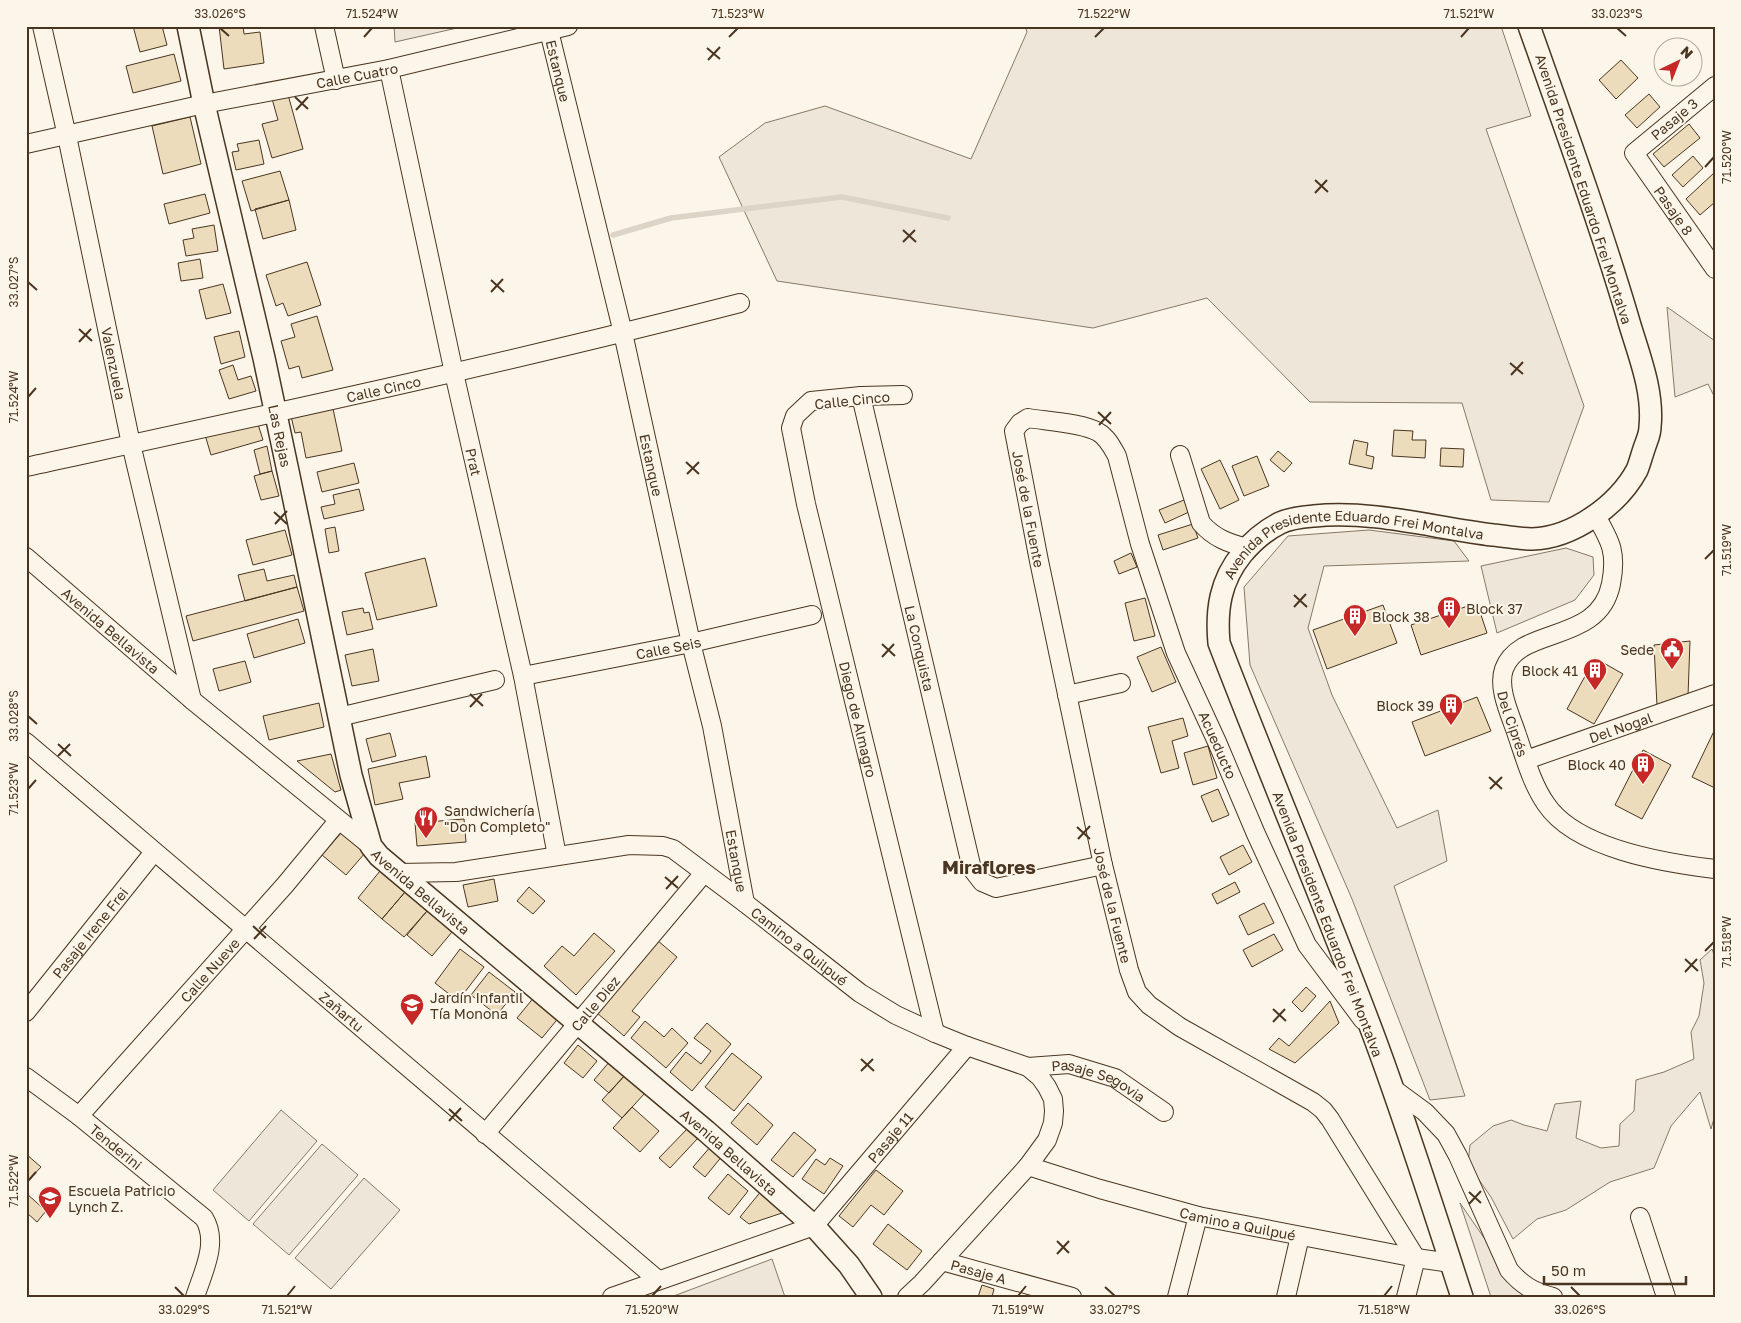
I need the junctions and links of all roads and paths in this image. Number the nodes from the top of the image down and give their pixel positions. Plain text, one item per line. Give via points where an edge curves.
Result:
1 (42, 26) edge
2 (188, 26) edge
3 (324, 26) edge
4 (568, 26) edge
5 (1529, 26) edge
6 (549, 31) junction
7 (389, 69) junction
8 (336, 80) junction
9 (1715, 86) edge
10 (204, 104) junction
11 (67, 136) junction
12 (26, 144) edge
13 (1634, 153) joint
14 (1715, 268) edge
15 (740, 304) dead end
16 (623, 334) junction
17 (454, 373) junction
18 (903, 395) dead end
19 (861, 396) junction
20 (802, 408) joint
21 (275, 411) junction
22 (1105, 438) joint
23 (132, 444) junction
24 (1180, 455) dead end
25 (26, 466) edge
26 (1596, 516) junction
27 (1247, 548) junction
28 (26, 557) edge
29 (812, 615) dead end
30 (691, 643) junction
31 (523, 676) junction
32 (495, 680) dead end
33 (1121, 683) dead end
34 (1067, 694) junction
35 (1715, 694) edge
36 (192, 700) junction
37 (339, 717) junction
38 (26, 742) edge
39 (1526, 760) junction
40 (338, 821) junction
41 (371, 846) junction
42 (154, 852) junction
43 (557, 856) junction
44 (1103, 865) junction
45 (1715, 869) edge
46 (399, 873) junction
47 (704, 873) junction
48 (745, 902) junction
49 (246, 930) junction
50 (26, 1012) edge
51 (578, 1023) junction
52 (935, 1033) junction
53 (1373, 1034) junction
54 (967, 1046) junction
55 (1028, 1067) junction
56 (26, 1077) edge
57 (1391, 1087) junction
58 (1164, 1112) dead end
59 (79, 1116) junction
60 (485, 1134) junction
61 (1028, 1166) junction
62 (1198, 1216) junction
63 (1640, 1217) dead end
64 (814, 1226) junction
65 (1300, 1236) junction
66 (1416, 1258) junction
67 (942, 1261) junction
68 (1451, 1263) junction
69 (658, 1280) junction
70 (195, 1297) edge
71 (612, 1297) edge
72 (871, 1297) edge
73 (907, 1297) edge
74 (1072, 1297) edge
75 (1177, 1297) edge
76 (1286, 1297) edge
77 (1406, 1297) edge
78 (1462, 1297) edge
79 (1552, 1297) edge
80 (1666, 1297) edge

1 - 11 street, Valenzuela
2 - 10 street, Las Rejas
3 - 8 street
4 - 6 street, Calle Cuatro
5 - 26 street, Avenida Presidente Eduardo Frei Montalva via 1616,280 1650,402 1650,429 1637,469 1617,497
6 - 7 street, Calle Cuatro
6 - 16 street, Estanque
7 - 8 street, Calle Cuatro
7 - 17 street, Prat
8 - 10 street, Calle Cuatro
9 - 13 street, Pasaje 3
10 - 11 street, Calle Cuatro
10 - 21 street, Las Rejas
11 - 12 street, Calle Cuatro
11 - 23 street, Valenzuela
13 - 14 street, Pasaje 8
15 - 16 street, Calle Cinco
16 - 17 street, Calle Cinco
16 - 30 street, Estanque
17 - 21 street, Calle Cinco
17 - 31 street, Prat
18 - 19 street, Calle Cinco
19 - 20 street, Calle Cinco via 811,401
19 - 44 street, La Conquista via 972,869 982,882 996,888
20 - 52 street, Diego de Almagro via 791,428 806,504
21 - 23 street, Calle Cinco
21 - 37 street, Las Rejas
22 - 34 street, José de la Fuente via 1088,428 1028,418 1014,431
22 - 53 street, Acueducto via 1117,456 1140,544 1176,653 1283,895 1307,945
23 - 25 street, Calle Cinco
23 - 36 street, Valenzuela
24 - 27 street via 1201,523 1221,541
26 - 27 street, Avenida Presidente Eduardo Frei Montalva via 1563,533 1534,539 1383,518 1329,514 1282,522
26 - 39 street, Del Ciprés via 1614,552 1609,592 1602,605 1579,625 1519,650 1504,670 1504,695
27 - 53 street, Avenida Presidente Eduardo Frei Montalva via 1228,574 1222,589 1217,616 1219,643
28 - 36 street, Avenida Bellavista
29 - 30 street, Calle Seis
30 - 31 street, Calle Seis
30 - 48 street, Estanque via 712,726
31 - 43 street, Prat
32 - 37 street
33 - 34 street
34 - 44 street, José de la Fuente
35 - 39 street, Del Nogal
36 - 40 street, Avenida Bellavista
37 - 41 street, Las Rejas
38 - 42 street, Zañartu
39 - 45 street, Del Ciprés via 1547,806 1578,832 1604,844 1671,864
40 - 41 street, Avenida Bellavista
40 - 49 street, Calle Nueve
41 - 46 street, Avenida Bellavista
42 - 49 street, Zañartu
42 - 50 street, Pasaje Irene Frei
43 - 46 street, Camino a Quilpué via 456,872
43 - 47 street, Camino a Quilpué via 629,845 663,846
44 - 66 street, José de la Fuente via 1137,992 1149,1005 1180,1027 1287,1086 1322,1110
46 - 51 street, Avenida Bellavista
47 - 48 street, Camino a Quilpué
47 - 51 street, Calle Diez
48 - 52 street, Camino a Quilpué via 860,992 896,1015
49 - 59 street, Calle Nueve
49 - 60 street, Zañartu
51 - 60 street, Calle Diez
51 - 64 street, Avenida Bellavista
52 - 54 street, Camino a Quilpué
53 - 57 street, Avenida Presidente Eduardo Frei Montalva
54 - 55 street, Camino a Quilpué
54 - 64 street, Pasaje 11
55 - 58 street, Pasaje Segovia via 1070,1064 1115,1078
55 - 61 street, Camino a Quilpué via 1047,1087 1054,1111 1047,1140
56 - 59 street, Tenderini
57 - 68 street, Avenida Presidente Eduardo Frei Montalva
57 - 79 street via 1425,1112 1446,1134 1508,1270 1520,1283
59 - 70 street, Tenderini via 204,1218 210,1227 210,1248
60 - 69 street, Zañartu
61 - 62 street, Camino a Quilpué
61 - 67 street, Camino a Quilpué
62 - 65 street, Camino a Quilpué
62 - 75 street
63 - 80 street
64 - 69 street
64 - 72 street
65 - 66 street, Camino a Quilpué
65 - 76 street
66 - 68 street, Camino a Quilpué
66 - 77 street
67 - 73 street, Camino a Quilpué
67 - 74 street, Pasaje A
68 - 78 street, Avenida Presidente Eduardo Frei Montalva
69 - 71 street

